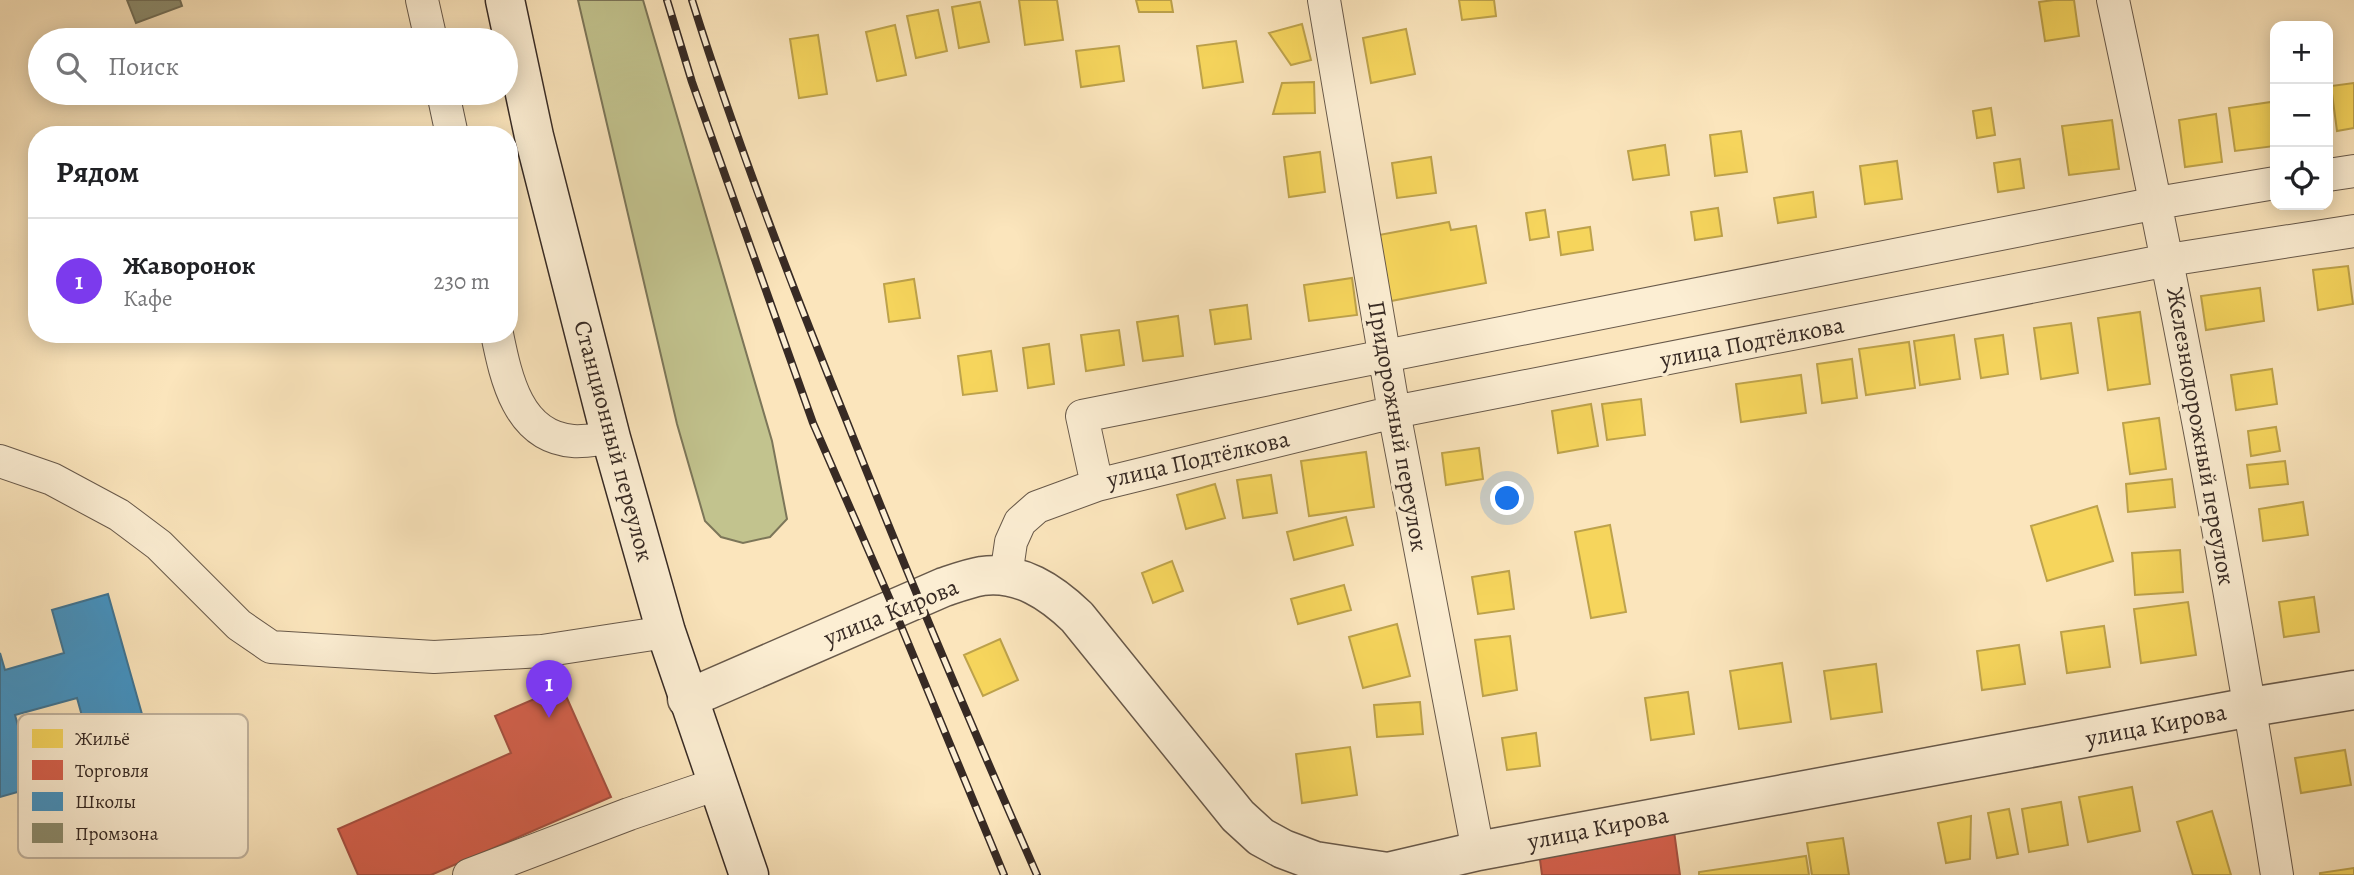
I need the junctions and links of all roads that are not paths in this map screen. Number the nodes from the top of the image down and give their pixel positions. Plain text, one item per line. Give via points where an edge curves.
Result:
1 (422, 0) edge
2 (505, 0) edge
3 (1324, 0) edge
4 (2113, 0) edge
5 (428, 28) edge
6 (511, 28) edge
7 (518, 61) edge
8 (446, 105) edge
9 (450, 126) edge
10 (2354, 171) edge
11 (2333, 174) edge
12 (2270, 184) edge
13 (2157, 203) junction
14 (2354, 231) edge
15 (2168, 260) junction
16 (499, 343) edge
17 (1384, 355) junction
18 (1394, 412) junction
19 (611, 438) junction
20 (0, 461) edge
21 (1097, 485) junction
22 (1006, 576) junction
23 (666, 632) junction
24 (2354, 690) edge
25 (687, 699) junction
26 (2251, 707) junction
27 (717, 784) junction
28 (1478, 851) junction
29 (1389, 873) edge
30 (469, 875) edge
31 (749, 875) edge
32 (2277, 875) edge

1 - 5 street
2 - 6 street, Станционный переулок
3 - 17 street, Придорожный переулок
4 - 13 street, Железнодорожный переулок
7 - 19 street, Станционный переулок
8 - 9 street
10 - 11 street
12 - 13 street, улица Подтёлкова
13 - 15 street, Железнодорожный переулок
13 - 17 street, улица Подтёлкова
14 - 15 street, улица Подтёлкова
15 - 18 street, улица Подтёлкова
15 - 26 street, Железнодорожный переулок
16 - 19 street via 515,398 538,428 572,441
17 - 18 street, Придорожный переулок
17 - 21 street, улица Подтёлкова via 1082,416
18 - 21 street, улица Подтёлкова
18 - 28 street, Придорожный переулок
19 - 23 street, Станционный переулок
20 - 23 street via 52,479 119,515 159,545 239,625 271,647 434,657 542,651
21 - 22 street via 1037,507 1020,522 1011,542
22 - 25 street, улица Кирова via 982,576 944,587
22 - 29 street, улица Кирова via 1055,596 1077,617 1238,816 1261,837 1315,860
23 - 25 street, Станционный переулок
24 - 26 street, улица Кирова
25 - 27 street, Станционный переулок
26 - 28 street, улица Кирова
26 - 32 street, Железнодорожный переулок
27 - 30 street
27 - 31 street, Станционный переулок
28 - 29 street, улица Кирова

